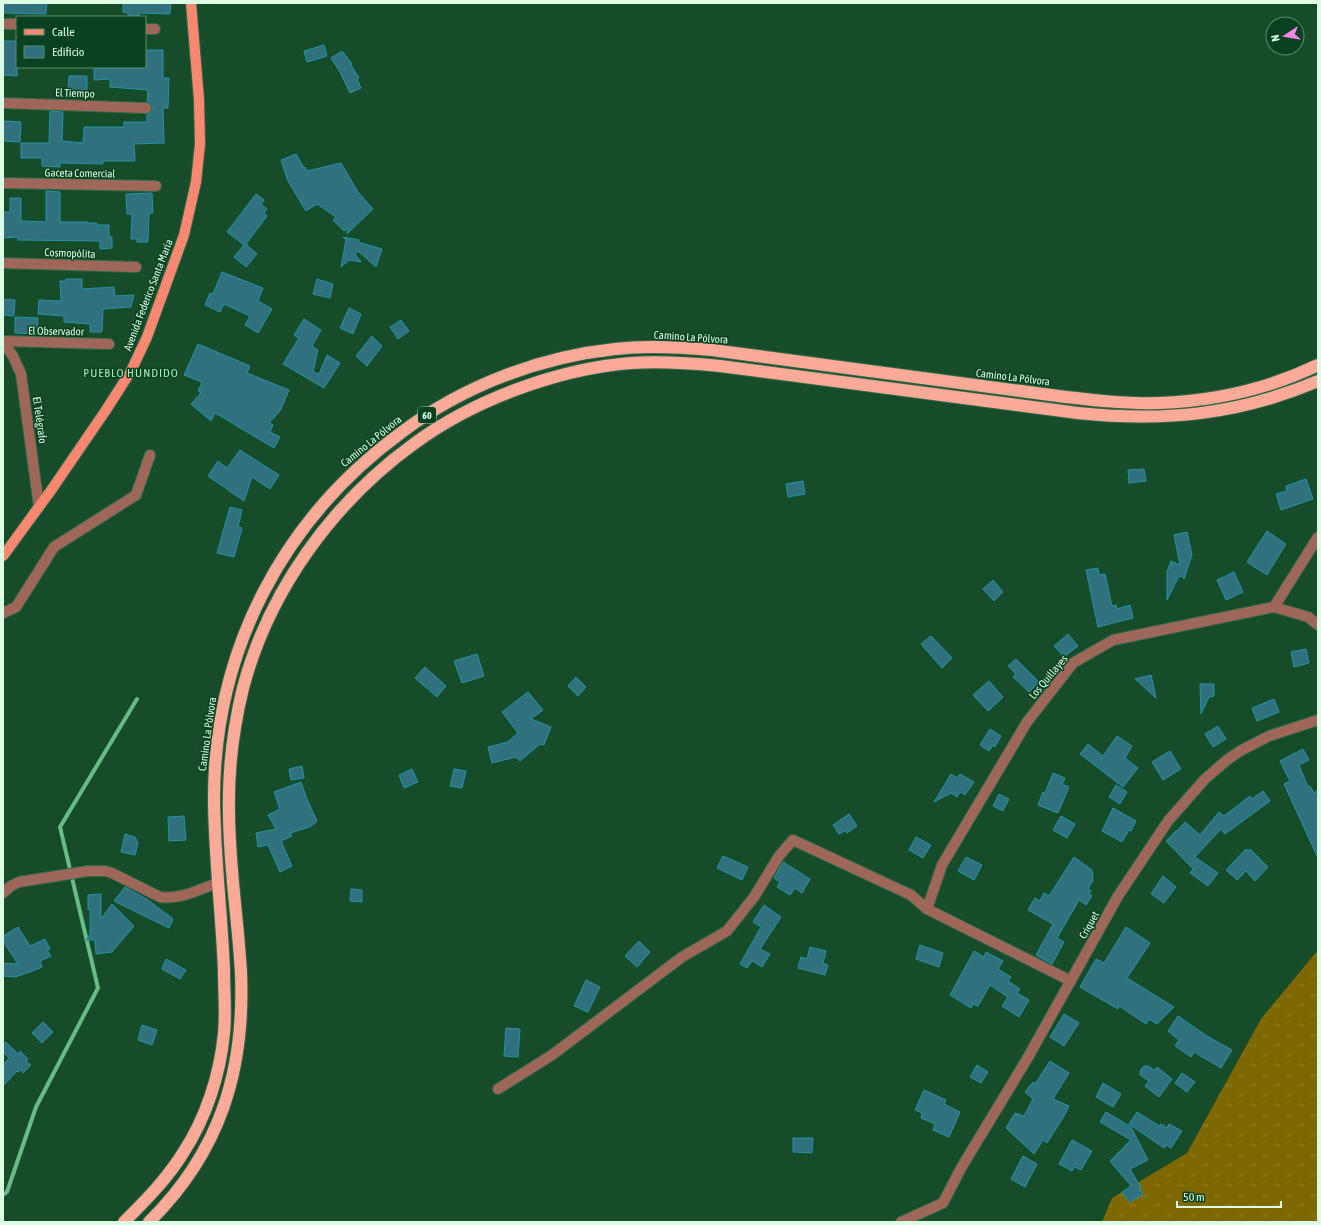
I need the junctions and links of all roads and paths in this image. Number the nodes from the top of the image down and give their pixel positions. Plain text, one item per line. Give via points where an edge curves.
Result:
1 (191, 3) edge
2 (3, 24) edge
3 (16, 24) edge
4 (3, 103) edge
5 (146, 108) dead end
6 (3, 183) edge
7 (156, 186) dead end
8 (3, 263) edge
9 (136, 267) dead end
10 (3, 342) edge
11 (109, 344) dead end
12 (1318, 365) edge
13 (1318, 381) edge
14 (150, 455) dead end
15 (39, 507) junction
16 (1318, 537) edge
17 (3, 556) edge
18 (1274, 607) junction
19 (3, 613) edge
20 (1318, 625) edge
21 (1318, 720) edge
22 (218, 883) junction
23 (3, 893) edge
24 (926, 909) junction
25 (1071, 982) junction
26 (498, 1090) dead end
27 (124, 1222) edge
28 (149, 1222) edge
29 (901, 1222) edge

1 - 15 main road, Avenida Federico Santa María via 199,94 200,144 196,182 184,235 147,338 130,371
2 - 3 street
4 - 5 street, El Tiempo
6 - 7 street, Gaceta Comercial
8 - 9 street, Cosmopólita
10 - 11 street, El Observador
10 - 15 street, El Telégrafo via 21,374
12 - 22 highway, Camino La Pólvora / 60 via 1283,380 1237,393 1158,403 1064,397 712,350 670,347 617,349 575,355 530,367 488,383 425,416 369,457 316,512 288,549 261,595 232,669 221,716 214,789
13 - 28 highway, 60 via 1286,394 1238,407 1190,415 1146,418 1078,413 720,366 677,363 629,364 566,374 513,392 454,419 408,448 368,482 318,537 272,613 244,684 235,727 229,783 231,852 240,970 241,1015 237,1054 219,1120 200,1158 179,1189
14 - 19 street via 136,495 54,548 16,607
15 - 17 main road, Avenida Federico Santa María
16 - 18 street
18 - 20 street, Los Quillayes via 1308,617
18 - 24 street, Los Quillayes via 1113,640 1074,663 1027,722 942,865
21 - 25 street, Criquet via 1284,730 1254,743 1227,760 1205,780 1168,821 1122,890
22 - 23 street via 168,898 160,897 112,873 96,870 19,882
22 - 27 highway, Camino La Pólvora / 60 via 225,1012 217,1074 204,1113 185,1151 158,1187
24 - 25 street
24 - 26 street via 911,895 794,840 779,856 754,896 727,931 682,957 558,1051
25 - 29 street, Criquet via 943,1203

